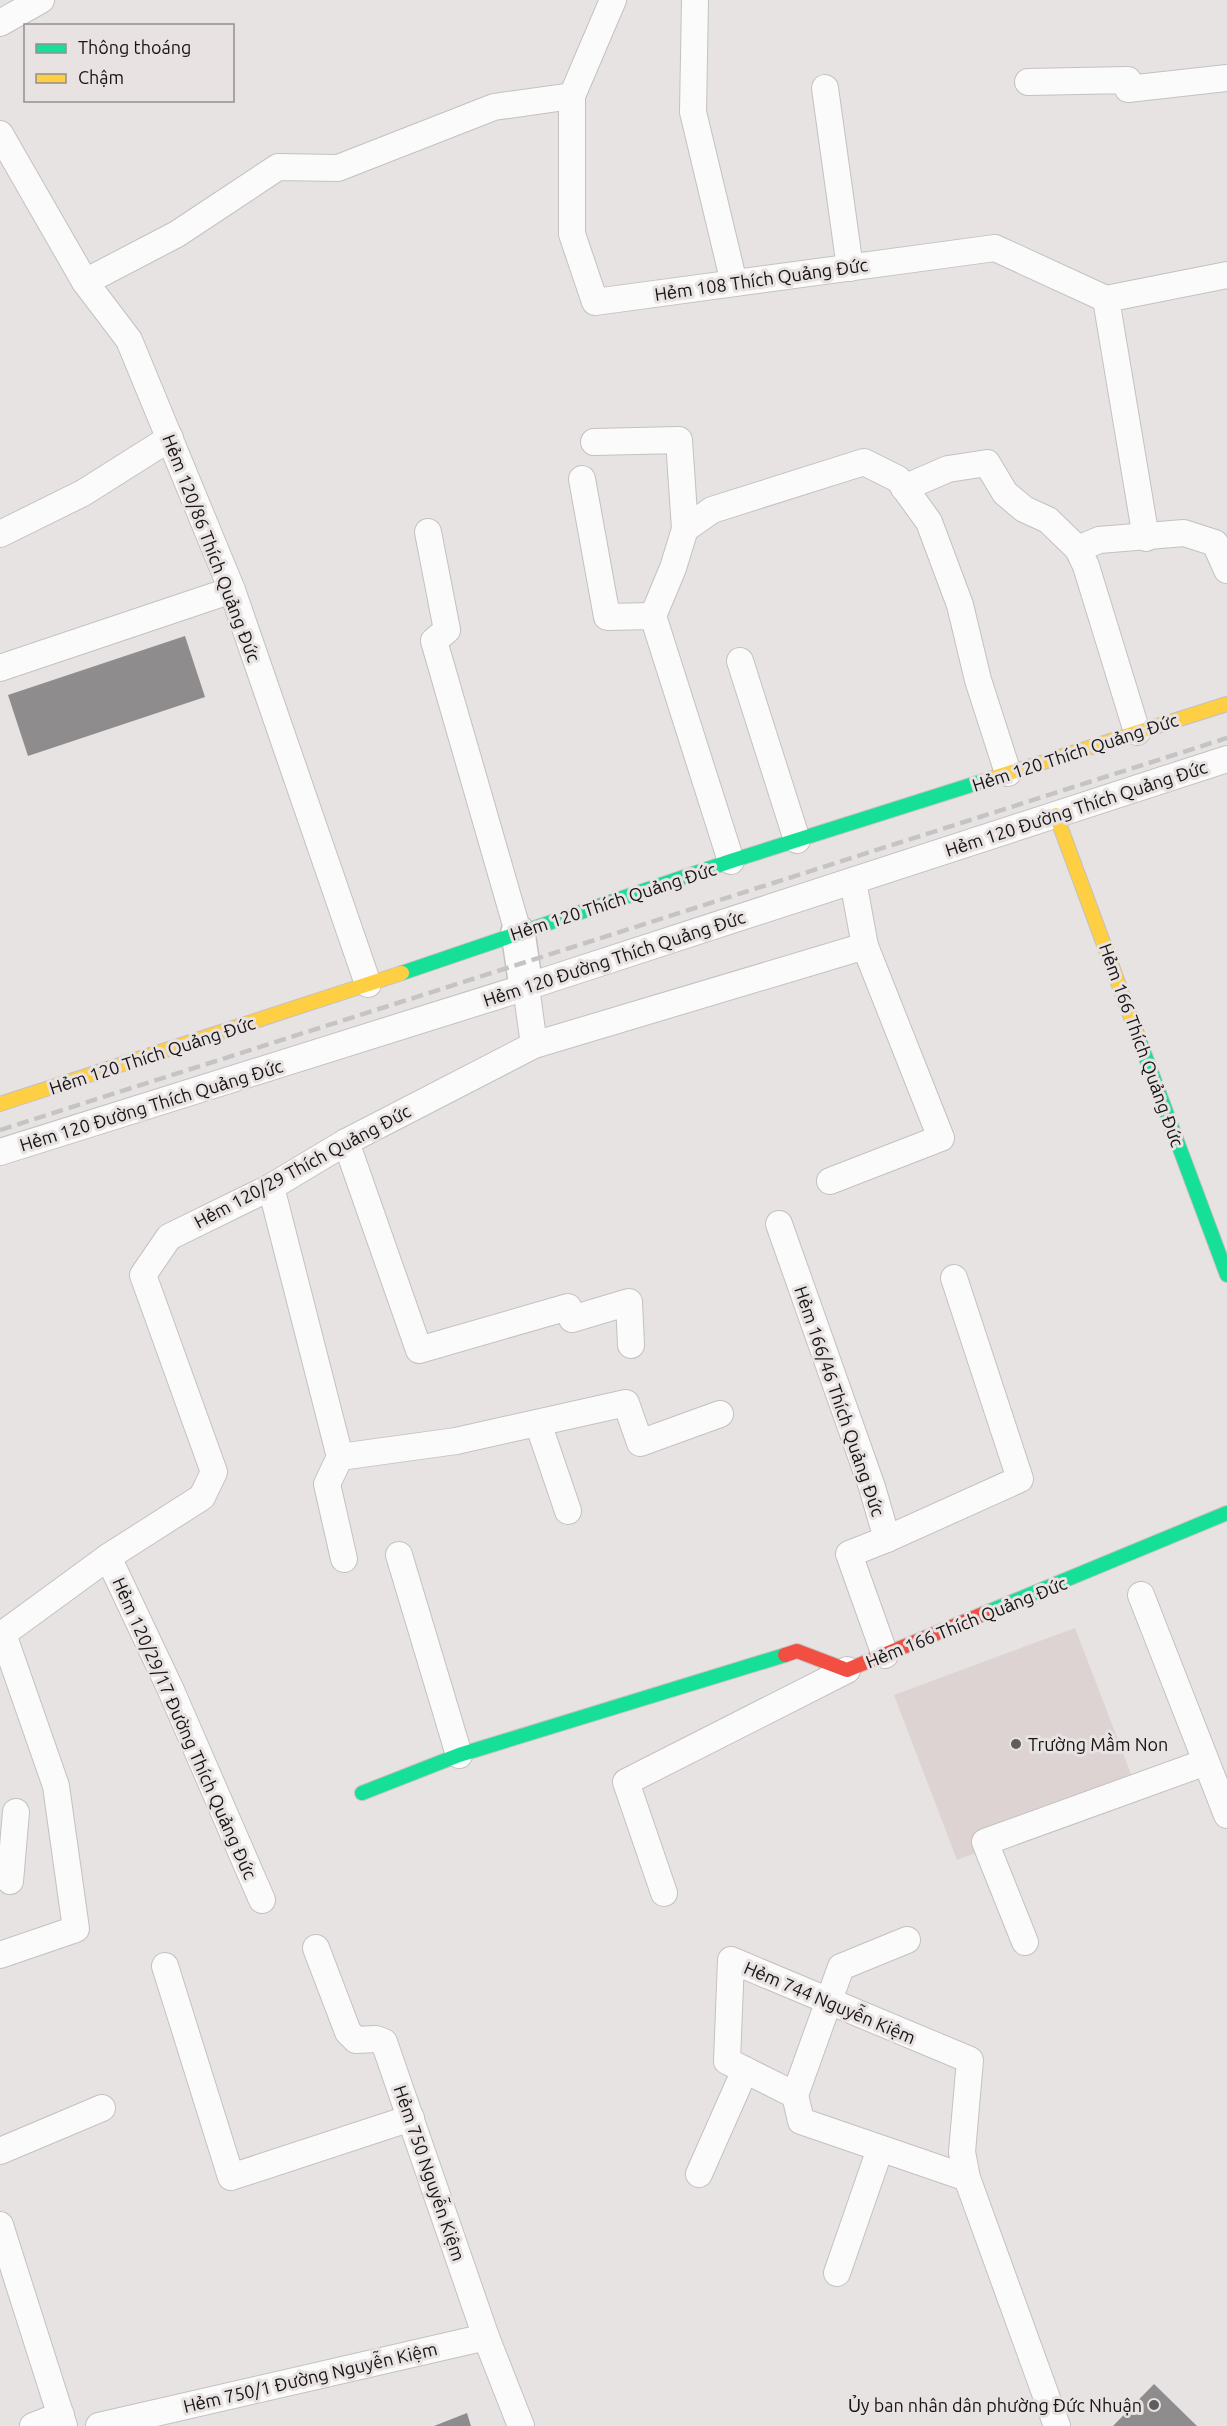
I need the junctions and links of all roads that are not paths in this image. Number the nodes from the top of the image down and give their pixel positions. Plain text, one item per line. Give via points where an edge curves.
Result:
1 (41, 0) edge
2 (613, 0) edge
3 (695, 0) edge
4 (0, 23) edge
5 (1227, 78) edge
6 (1028, 82) dead end
7 (825, 88) dead end
8 (572, 96) junction
9 (1, 137) edge
10 (850, 268) junction
11 (1227, 275) edge
12 (85, 282) junction
13 (734, 283) junction
14 (1106, 299) junction
15 (170, 438) junction
16 (594, 442) dead end
17 (582, 479) dead end
18 (904, 488) junction
19 (685, 529) junction
20 (428, 532) dead end
21 (0, 534) edge
22 (1146, 538) junction
23 (1078, 549) junction
24 (1227, 570) edge
25 (232, 590) junction
26 (653, 616) junction
27 (740, 661) dead end
28 (0, 668) edge
29 (1227, 704) edge
30 (1137, 732) junction
31 (1227, 759) edge
32 (1008, 773) junction
33 (1056, 814) junction
34 (797, 840) junction
35 (731, 861) junction
36 (853, 881) junction
37 (518, 932) junction
38 (865, 946) junction
39 (368, 984) junction
40 (526, 987) junction
41 (534, 1045) junction
42 (0, 1104) edge
43 (346, 1142) junction
44 (0, 1152) edge
45 (830, 1181) dead end
46 (271, 1187) junction
47 (779, 1224) dead end
48 (1227, 1275) edge
49 (954, 1278) dead end
50 (631, 1345) dead end
51 (720, 1414) dead end
52 (538, 1423) junction
53 (340, 1457) junction
54 (568, 1511) dead end
55 (1227, 1513) edge
56 (887, 1539) junction
57 (399, 1555) dead end
58 (108, 1557) junction
59 (344, 1559) dead end
60 (1141, 1595) dead end
61 (2, 1635) edge
62 (885, 1655) junction
63 (847, 1670) junction
64 (459, 1755) junction
65 (1206, 1762) junction
66 (362, 1794) dead end
67 (58, 1798) junction
68 (8, 1814) edge
69 (1227, 1815) edge
70 (10, 1881) dead end
71 (664, 1893) dead end
72 (262, 1900) dead end
73 (907, 1940) dead end
74 (1025, 1942) dead end
75 (316, 1948) dead end
76 (0, 1955) edge
77 (165, 1966) dead end
78 (828, 2001) junction
79 (745, 2070) junction
80 (795, 2095) junction
81 (102, 2108) dead end
82 (411, 2118) junction
83 (880, 2149) junction
84 (0, 2151) edge
85 (699, 2174) dead end
86 (967, 2178) junction
87 (0, 2225) edge
88 (837, 2273) dead end
89 (486, 2337) junction
90 (63, 2421) edge
91 (33, 2426) edge
92 (99, 2426) edge
93 (521, 2426) edge
94 (1057, 2426) edge

1 - 4 lane
2 - 8 lane, Hẻm 108 Thích Quảng Đức
3 - 13 lane via 693,112
5 - 6 lane via 1128,89 1128,80
7 - 10 lane
8 - 12 lane via 494,107 338,168 278,167 177,234
8 - 13 lane, Hẻm 108 Thích Quảng Đức via 572,234 595,302
9 - 12 lane, Hẻm 120/86 Thích Quảng Đức
10 - 13 lane, Hẻm 108 Thích Quảng Đức
10 - 14 lane, Hẻm 108 Thích Quảng Đức via 995,248
11 - 14 lane
12 - 15 lane, Hẻm 120/86 Thích Quảng Đức via 129,340
14 - 22 lane
15 - 21 lane via 82,493
15 - 25 lane, Hẻm 120/86 Thích Quảng Đức
16 - 19 lane via 679,440
17 - 26 lane via 607,617
18 - 19 lane via 898,479 864,462 712,510
18 - 23 lane via 948,469 987,463 1005,494 1047,520
18 - 32 lane via 929,522 960,605 978,680
19 - 26 lane
20 - 37 lane via 447,630 434,641
22 - 23 lane via 1099,540
22 - 24 lane via 1184,533 1215,543
23 - 30 lane
25 - 28 lane
25 - 39 lane, Hẻm 120/86 Thích Quảng Đức
26 - 35 lane
27 - 34 lane
29 - 30 street, Hẻm 120 Thích Quảng Đức
30 - 32 street, Hẻm 120 Thích Quảng Đức
31 - 33 lane, Hẻm 120 Đường Thích Quảng Đức
32 - 34 street, Hẻm 120 Thích Quảng Đức
33 - 36 lane, Hẻm 120 Đường Thích Quảng Đức
33 - 48 street, Hẻm 166 Thích Quảng Đức
34 - 35 street, Hẻm 120 Thích Quảng Đức
35 - 37 street, Hẻm 120 Thích Quảng Đức
36 - 38 lane
36 - 40 lane, Hẻm 120 Đường Thích Quảng Đức
37 - 39 street, Hẻm 120 Thích Quảng Đức
37 - 40 street
38 - 41 lane, Hẻm 120/29 Thích Quảng Đức
38 - 45 lane via 941,1138
39 - 42 street, Hẻm 120 Thích Quảng Đức
40 - 41 lane
40 - 44 lane, Hẻm 120 Đường Thích Quảng Đức
41 - 43 lane, Hẻm 120/29 Thích Quảng Đức
43 - 46 lane, Hẻm 120/29 Thích Quảng Đức
43 - 50 lane via 419,1350 568,1307 572,1319 628,1302
46 - 53 lane
46 - 58 lane, Hẻm 120/29 Thích Quảng Đức via 169,1237 143,1275 214,1472 202,1497
47 - 56 lane, Hẻm 166/46 Thích Quảng Đức
49 - 56 lane via 1020,1479
51 - 52 lane via 640,1443 626,1403
52 - 53 lane via 456,1441
52 - 54 lane
53 - 59 lane via 327,1484
55 - 62 street, Hẻm 166 Thích Quảng Đức
56 - 62 lane, Hẻm 166/46 Thích Quảng Đức via 849,1554
57 - 64 lane
58 - 61 lane, Hẻm 120/29 Thích Quảng Đức
58 - 72 lane, Hẻm 120/29/17 Đường Thích Quảng Đức
60 - 65 lane
61 - 67 lane
62 - 63 street, Hẻm 166 Thích Quảng Đức
63 - 64 street, Hẻm 166 Thích Quảng Đức via 796,1651
63 - 71 lane via 626,1782
64 - 66 street, Hẻm 166 Thích Quảng Đức
65 - 69 lane
65 - 74 lane via 985,1842
67 - 68 lane
67 - 76 lane via 76,1929
68 - 70 lane
73 - 78 lane via 841,1967
75 - 82 lane, Hẻm 750 Nguyễn Kiệm via 348,2032 356,2040 384,2042
77 - 82 lane via 231,2177
78 - 79 lane, Hẻm 744 Nguyễn Kiệm via 731,1960 727,2061
78 - 80 lane
78 - 86 lane, Hẻm 744 Nguyễn Kiệm via 970,2060 962,2152
79 - 80 lane, Hẻm 744 Nguyễn Kiệm
79 - 85 lane
80 - 83 lane via 801,2121
81 - 84 lane
82 - 89 lane, Hẻm 750 Nguyễn Kiệm
83 - 86 lane
83 - 88 lane
86 - 94 lane, Hẻm 744 Nguyễn Kiệm
87 - 90 lane
89 - 92 lane, Hẻm 750/1 Đường Nguyễn Kiệm
89 - 93 lane, Hẻm 750 Nguyễn Kiệm
90 - 91 lane

